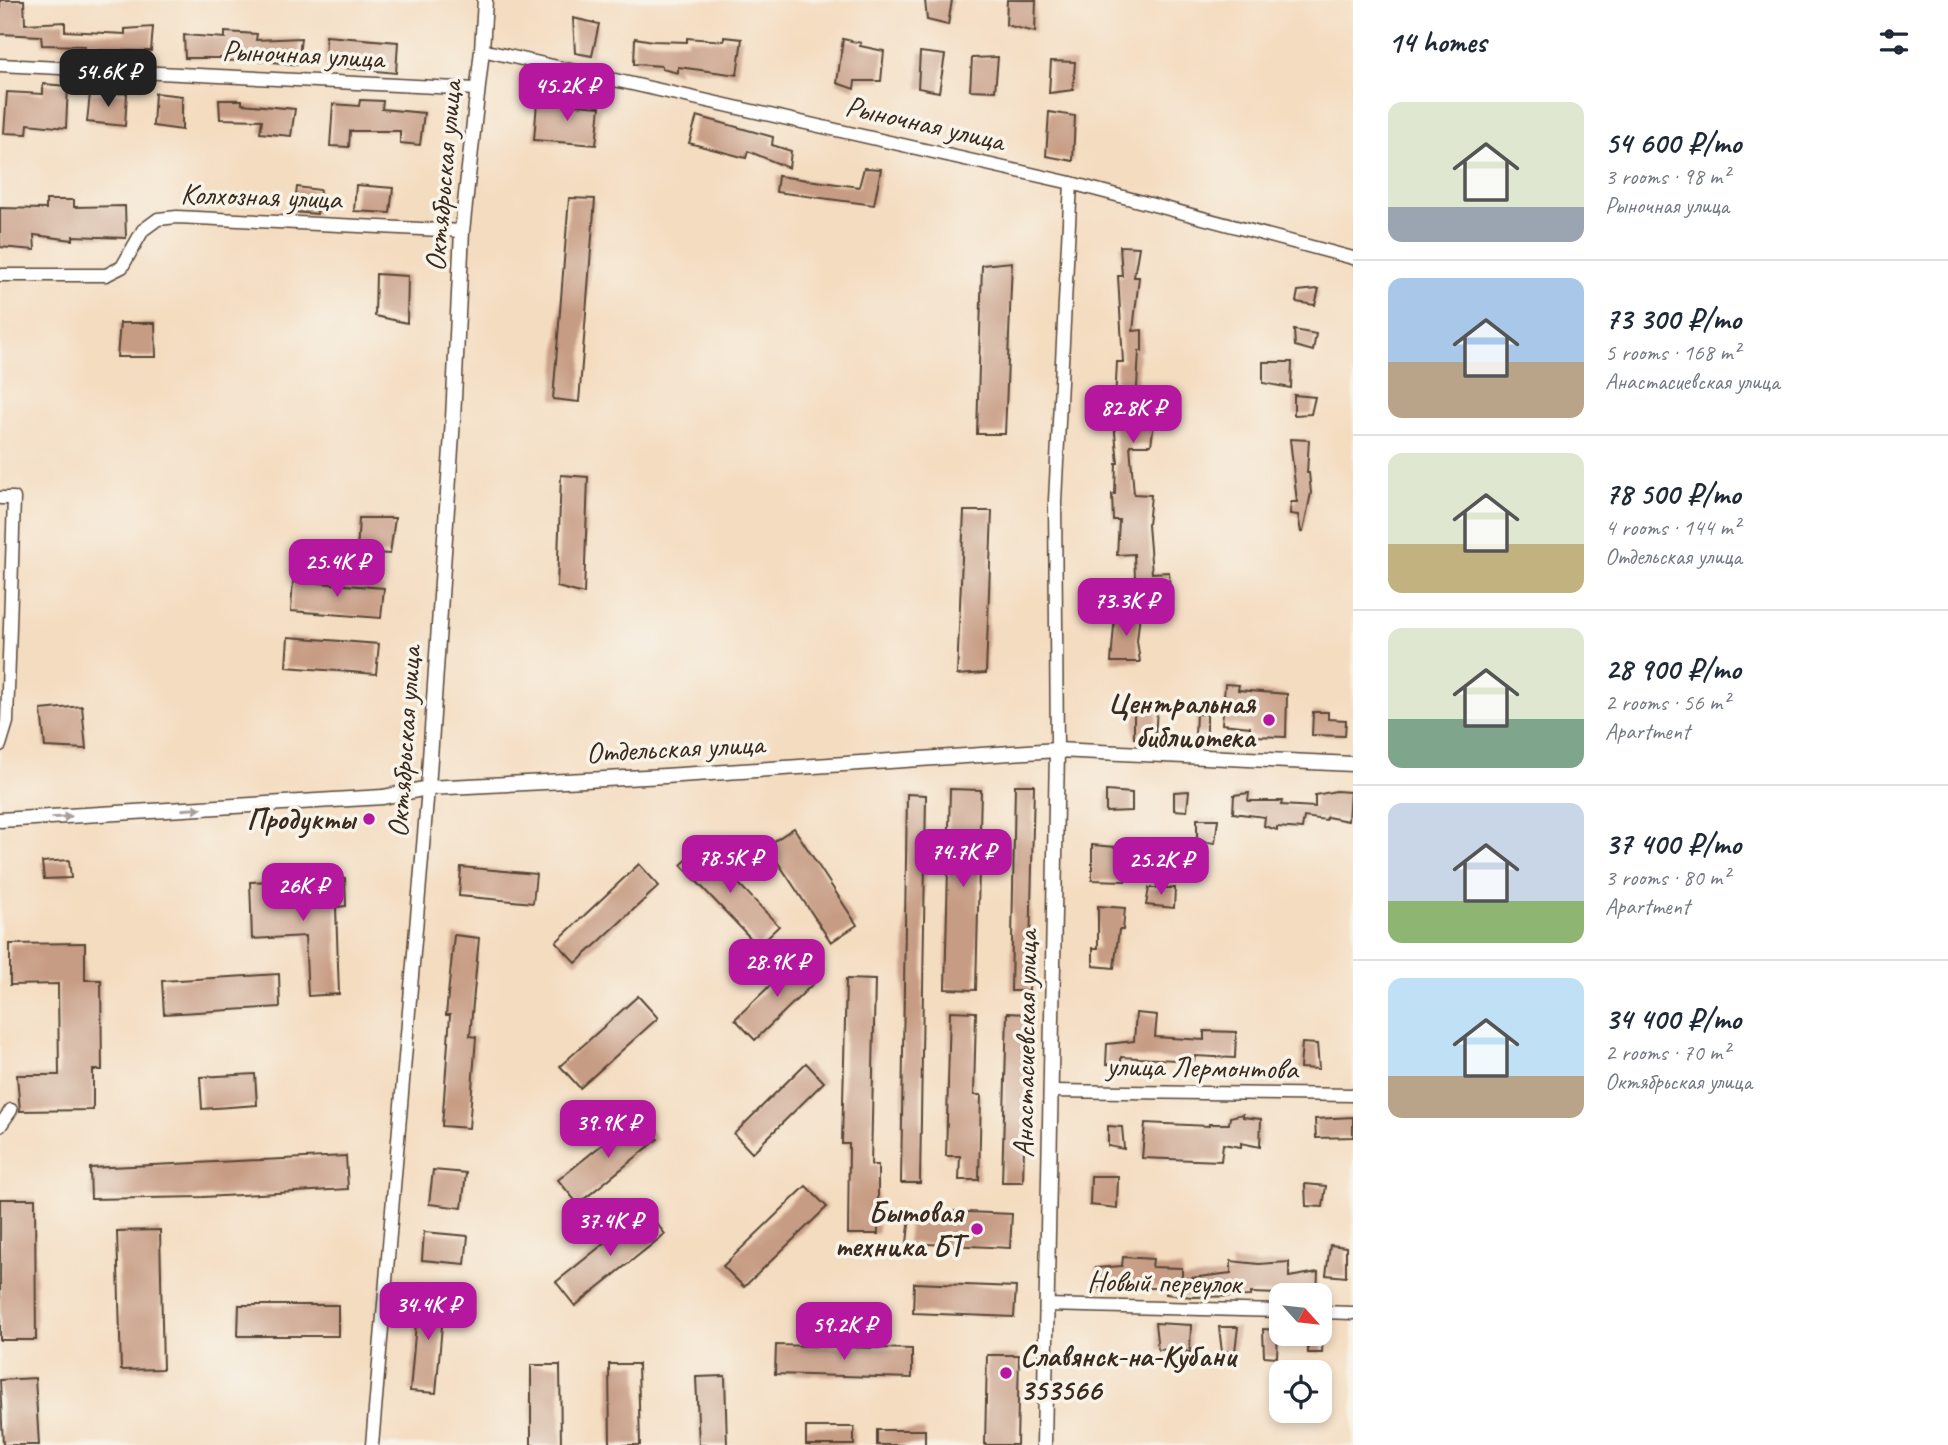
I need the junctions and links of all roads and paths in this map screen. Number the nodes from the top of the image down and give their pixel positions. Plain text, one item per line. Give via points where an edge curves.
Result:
1 (485, 0) edge
2 (482, 50) junction
3 (0, 65) edge
4 (477, 89) junction
5 (1071, 183) junction
6 (462, 231) junction
7 (1353, 258) edge
8 (0, 275) edge
9 (0, 498) edge
10 (0, 745) edge
11 (1057, 750) junction
12 (1353, 764) edge
13 (428, 788) junction
14 (0, 820) edge
15 (1050, 1091) junction
16 (1353, 1096) edge
17 (11, 1110) dead end
18 (0, 1126) edge
19 (1046, 1305) junction
20 (1269, 1311) edge
21 (1332, 1312) edge
22 (1353, 1313) edge
23 (372, 1445) edge
24 (1044, 1445) edge

1 - 2 street, Октябрьская улица
2 - 4 street, Октябрьская улица
2 - 5 street, Рыночная улица
3 - 4 street, Рыночная улица
4 - 6 street, Октябрьская улица
5 - 7 street, Рыночная улица
5 - 11 street, Анастасиевская улица via 1056,468
6 - 8 street, Колхозная улица via 177,217 158,219 143,230 122,267 106,275
6 - 13 street, Октябрьская улица
9 - 10 street via 14,498 7,722
11 - 12 street, Отдельская улица
11 - 13 street, Отдельская улица
11 - 15 street, Анастасиевская улица
14 -> 13 street, Отдельская улица via 383,797
13 - 23 street, Октябрьская улица
15 - 16 street, улица Лермонтова
15 - 19 street, Анастасиевская улица
17 - 18 street
19 - 20 street, Новый переулок
19 - 24 street, Анастасиевская улица
21 - 22 street

